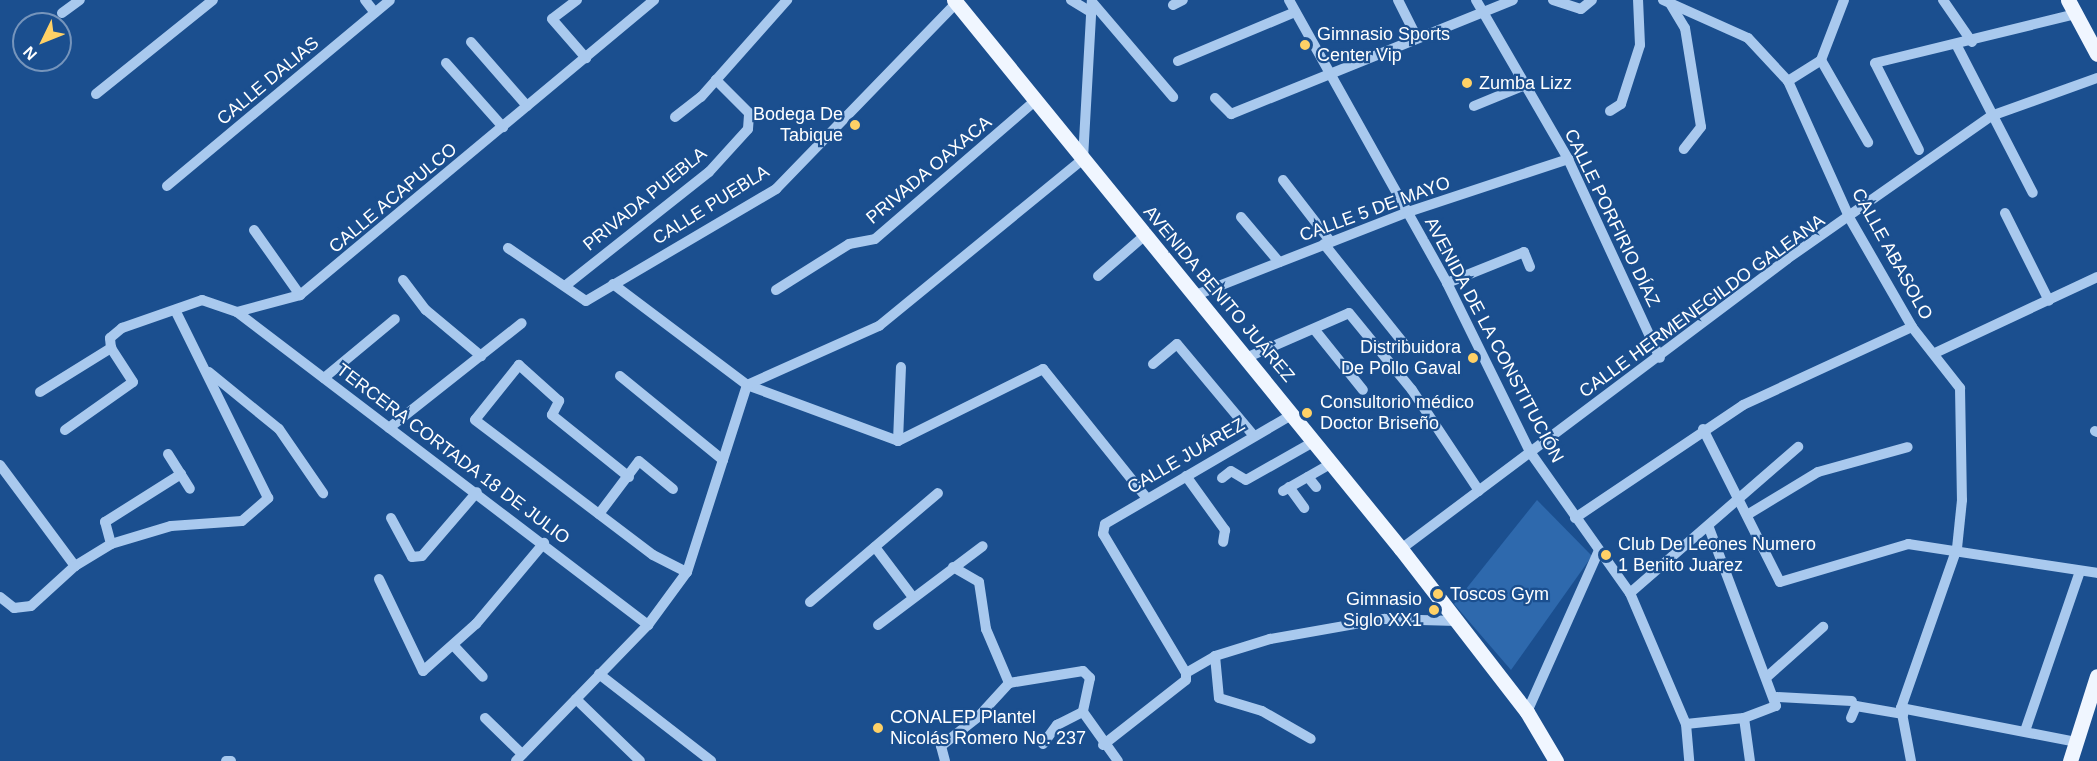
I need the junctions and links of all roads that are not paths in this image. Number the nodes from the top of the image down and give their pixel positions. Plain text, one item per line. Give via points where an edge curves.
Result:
1 (80, 0) edge
2 (213, 0) edge
3 (364, 0) edge
4 (390, 0) edge
5 (577, 0) edge
6 (654, 0) edge
7 (787, 0) edge
8 (1071, 0) edge
9 (1289, 0) edge
10 (1398, 0) edge
11 (1476, 0) edge
12 (1513, 0) edge
13 (1553, 0) edge
14 (1592, 0) edge
15 (1638, 0) edge
16 (1844, 0) edge
17 (1943, 0) edge
18 (2068, 0) edge
19 (955, 1) edge
20 (1667, 2) edge
21 (1092, 5) edge
22 (63, 12) edge
23 (1295, 12) junction
24 (1483, 12) junction
25 (375, 13) junction
26 (2076, 14) junction
27 (1417, 38) junction
28 (471, 42) dead end
29 (1972, 42) junction
30 (1956, 46) junction
31 (2097, 54) edge
32 (586, 58) junction
33 (1821, 60) junction
34 (1178, 61) dead end
35 (446, 63) dead end
36 (1330, 72) junction
37 (2097, 78) edge
38 (716, 80) junction
39 (1788, 81) junction
40 (1525, 85) junction
41 (96, 94) dead end
42 (1173, 97) dead end
43 (1215, 98) dead end
44 (1036, 100) junction
45 (527, 106) junction
46 (1474, 106) dead end
47 (1610, 111) dead end
48 (1991, 116) junction
49 (675, 117) dead end
50 (503, 127) junction
51 (1868, 142) dead end
52 (1684, 149) dead end
53 (1919, 150) dead end
54 (1083, 159) junction
55 (1568, 159) junction
56 (1283, 180) dead end
57 (166, 186) dead end
58 (2033, 193) dead end
59 (1408, 212) junction
60 (2005, 213) dead end
61 (1241, 217) dead end
62 (1850, 219) junction
63 (254, 230) dead end
64 (1144, 236) junction
65 (1328, 243) junction
66 (508, 248) dead end
67 (1279, 262) junction
68 (1530, 267) dead end
69 (1098, 276) dead end
70 (2097, 277) edge
71 (403, 280) dead end
72 (1447, 283) junction
73 (613, 284) junction
74 (565, 286) junction
75 (776, 290) dead end
76 (300, 295) junction
77 (1196, 295) junction
78 (2049, 301) junction
79 (176, 312) junction
80 (237, 312) junction
81 (395, 319) dead end
82 (522, 323) dead end
83 (1912, 327) junction
84 (1314, 329) junction
85 (1405, 345) dead end
86 (111, 348) junction
87 (1935, 353) junction
88 (481, 356) junction
89 (1248, 357) junction
90 (1660, 358) junction
91 (1153, 364) dead end
92 (901, 366) dead end
93 (204, 368) junction
94 (620, 376) dead end
95 (324, 378) junction
96 (747, 385) junction
97 (1363, 390) dead end
98 (40, 392) dead end
99 (1293, 414) junction
100 (389, 428) junction
101 (1703, 429) junction
102 (65, 430) dead end
103 (1254, 436) junction
104 (898, 441) junction
105 (1315, 441) junction
106 (1798, 447) dead end
107 (1908, 447) dead end
108 (1530, 452) junction
109 (168, 454) dead end
110 (723, 460) junction
111 (1332, 463) junction
112 (0, 465) edge
113 (181, 474) junction
114 (1186, 476) junction
115 (628, 477) junction
116 (1308, 477) junction
117 (1222, 478) dead end
118 (1316, 487) dead end
119 (190, 489) dead end
120 (673, 489) dead end
121 (1479, 491) junction
122 (477, 492) junction
123 (323, 493) dead end
124 (938, 493) dead end
125 (1145, 496) junction
126 (1738, 499) junction
127 (1304, 508) dead end
128 (599, 514) junction
129 (1747, 515) junction
130 (391, 518) dead end
131 (1575, 518) junction
132 (1709, 528) junction
133 (1223, 542) dead end
134 (544, 543) junction
135 (111, 544) junction
136 (982, 546) dead end
137 (875, 547) junction
138 (1957, 548) junction
139 (1401, 549) junction
140 (1599, 550) junction
141 (75, 566) junction
142 (953, 567) junction
143 (2080, 571) junction
144 (687, 572) junction
145 (2097, 573) edge
146 (379, 579) dead end
147 (1630, 593) junction
148 (912, 596) junction
149 (0, 598) edge
150 (810, 602) dead end
151 (1457, 621) junction
152 (648, 625) junction
153 (878, 626) dead end
154 (1823, 627) dead end
155 (454, 646) junction
156 (1215, 656) junction
157 (1186, 673) junction
158 (599, 674) junction
159 (1768, 675) junction
160 (2097, 676) edge
161 (483, 677) dead end
162 (1009, 683) junction
163 (1777, 697) junction
164 (576, 699) junction
165 (1852, 700) dead end
166 (1902, 711) junction
167 (1083, 712) junction
168 (1527, 712) junction
169 (484, 718) dead end
170 (1744, 718) junction
171 (1851, 718) dead end
172 (1686, 724) junction
173 (2025, 731) junction
174 (1311, 739) dead end
175 (2076, 742) junction
176 (1043, 744) dead end
177 (1103, 745) junction
178 (519, 757) edge
179 (1557, 760) edge
180 (226, 761) edge
181 (231, 761) edge
182 (640, 761) edge
183 (711, 761) edge
184 (945, 761) edge
185 (1118, 761) edge
186 (1689, 761) edge
187 (1750, 761) edge
188 (1911, 761) edge
189 (2070, 761) edge

1 - 22 street
2 - 41 street
3 - 25 street
4 - 25 street, CALLE DALIAS
5 - 32 street via 552,19
6 - 32 street, CALLE ACAPULCO
7 - 38 street
8 - 21 street
9 - 23 street, AVENIDA DE LA CONSTITUCIÓN
10 - 27 street
11 - 24 street, CALLE PORFIRIO DÍAZ
12 - 24 street
13 - 14 street via 1581,9
15 - 47 street via 1640,45 1621,104
16 - 33 street
17 - 29 street
18 - 26 main road
19 - 44 main road, AVENIDA BENITO JUÁREZ
19 - 73 street, CALLE PUEBLA via 776,189
20 - 39 street, CALLE ABASOLO via 1748,38
20 - 52 street via 1685,28 1701,127
21 - 42 street
21 - 54 street
23 - 34 street
23 - 36 street, AVENIDA DE LA CONSTITUCIÓN
24 - 27 street
24 - 40 street, CALLE PORFIRIO DÍAZ
25 - 57 street, CALLE DALIAS
26 - 29 street
26 - 31 main road
27 - 36 street
28 - 45 street
29 - 30 street
30 - 48 street
30 - 53 street via 1875,63
32 - 45 street, CALLE ACAPULCO
33 - 39 street
33 - 51 street
35 - 50 street
36 - 43 street via 1231,114
36 - 59 street, AVENIDA DE LA CONSTITUCIÓN
37 - 48 street, CALLE HERMENEGILDO GALEANA
38 - 49 street
38 - 74 street, PRIVADA PUEBLA via 749,113 748,129 709,172
39 - 62 street, CALLE ABASOLO
40 - 46 street
40 - 55 street, CALLE PORFIRIO DÍAZ
44 - 54 main road, AVENIDA BENITO JUÁREZ
44 - 75 street, PRIVADA OAXACA via 875,239 849,244
45 - 50 street, CALLE ACAPULCO
48 - 58 street
48 - 62 street, CALLE HERMENEGILDO GALEANA
50 - 76 street, CALLE ACAPULCO
54 - 64 main road, AVENIDA BENITO JUÁREZ
54 - 96 street via 879,326
55 - 59 street, CALLE 5 DE MAYO
55 - 90 street, CALLE PORFIRIO DÍAZ
56 - 65 street
59 - 65 street, CALLE 5 DE MAYO
59 - 72 street, AVENIDA DE LA CONSTITUCIÓN
60 - 78 street
61 - 67 street
62 - 83 street, CALLE ABASOLO
62 - 90 street, CALLE HERMENEGILDO GALEANA via 1787,260
63 - 76 street
64 - 69 street
64 - 77 main road, AVENIDA BENITO JUÁREZ
65 - 67 street, CALLE 5 DE MAYO
65 - 85 street
66 - 74 street, CALLE PUEBLA
67 - 77 street, CALLE 5 DE MAYO
68 - 72 street via 1524,252
70 - 78 street
71 - 88 street via 426,310
72 - 108 street, AVENIDA DE LA CONSTITUCIÓN
73 - 74 street, CALLE PUEBLA via 586,301
73 - 96 street
76 - 80 street, CALLE ACAPULCO
77 - 89 main road, AVENIDA BENITO JUÁREZ
78 - 87 street
79 - 80 street via 201,300
79 - 86 street via 122,328 110,338
79 - 93 street
80 - 95 street, TERCERA CORTADA 18 DE JULIO
81 - 95 street
82 - 88 street
83 - 87 street, CALLE ABASOLO
83 - 101 street via 1782,384
84 - 89 street
84 - 97 street
84 - 121 street via 1349,313 1412,390
86 - 98 street
86 - 102 street via 133,382
87 - 138 street, CALLE ABASOLO via 1960,388 1962,500
88 - 100 street
89 - 99 main road, AVENIDA BENITO JUÁREZ
90 - 108 street, CALLE HERMENEGILDO GALEANA
91 - 103 street via 1177,344
92 - 104 street
93 - 123 street via 279,429
93 - 135 street via 268,498 242,521 171,526
94 - 110 street
95 - 100 street, TERCERA CORTADA 18 DE JULIO
96 - 104 street
96 - 110 street
99 - 103 street, CALLE JUÁREZ
99 - 105 main road, AVENIDA BENITO JUÁREZ
100 - 122 street, TERCERA CORTADA 18 DE JULIO
101 - 126 street
101 - 131 street
103 - 114 street, CALLE JUÁREZ
104 - 125 street via 1043,369
105 - 111 main road, AVENIDA BENITO JUÁREZ
105 - 117 street via 1246,480 1231,471
106 - 126 street
107 - 129 street via 1818,472
108 - 121 street, CALLE HERMENEGILDO GALEANA
108 - 131 street, AVENIDA DE LA CONSTITUCIÓN
109 - 113 street
110 - 144 street
111 - 116 street
111 - 139 main road, AVENIDA BENITO JUÁREZ
112 - 141 street
113 - 119 street
113 - 135 street via 105,522
114 - 125 street, CALLE JUÁREZ
114 - 133 street via 1225,530
115 - 120 street via 639,461
115 - 128 street
115 - 128 street via 552,415 559,401 519,365 475,420
116 - 118 street
116 - 127 street via 1286,489
121 - 139 street, CALLE HERMENEGILDO GALEANA
122 - 130 street via 422,556 412,557
122 - 134 street, TERCERA CORTADA 18 DE JULIO
124 - 137 street
125 - 157 street, CALLE JUÁREZ via 1105,524 1103,534
126 - 129 street
126 - 132 street
128 - 144 street
129 - 138 street via 1780,582 1908,544
131 - 140 street, AVENIDA DE LA CONSTITUCIÓN
132 - 147 street
132 - 159 street
134 - 152 street, TERCERA CORTADA 18 DE JULIO
134 - 155 street
135 - 141 street
136 - 142 street
137 - 148 street
137 - 150 street
138 - 143 street
138 - 166 street, CALLE ABASOLO
139 - 151 main road, AVENIDA BENITO JUÁREZ
140 - 147 street, AVENIDA DE LA CONSTITUCIÓN
140 - 168 street
141 - 149 street via 31,606 14,608
142 - 148 street
142 - 162 street via 979,582 986,629
143 - 145 street
143 - 173 street
144 - 152 street
146 - 155 street via 423,671
147 - 172 street, AVENIDA DE LA CONSTITUCIÓN
148 - 153 street
151 - 156 street via 1384,618 1270,639
151 - 168 main road, AVENIDA BENITO JUÁREZ
152 - 158 street
154 - 159 street
155 - 161 street
156 - 157 street
156 - 174 street via 1219,698 1262,711
157 - 177 street via 1186,680
158 - 164 street
158 - 183 street
159 - 163 street
160 - 175 main road
162 - 167 street via 1088,673
162 - 184 street via 978,717 941,747
163 - 165 street
163 - 170 street via 1771,711
164 - 178 street
164 - 182 street
166 - 171 street via 1856,706
166 - 173 street
166 - 188 street, CALLE ABASOLO
167 - 176 street via 1057,725
167 - 177 street
168 - 179 main road, AVENIDA BENITO JUÁREZ
169 - 178 street
170 - 172 street
170 - 187 street
172 - 186 street, AVENIDA DE LA CONSTITUCIÓN
173 - 175 street
175 - 189 main road
177 - 185 street
180 - 181 street

